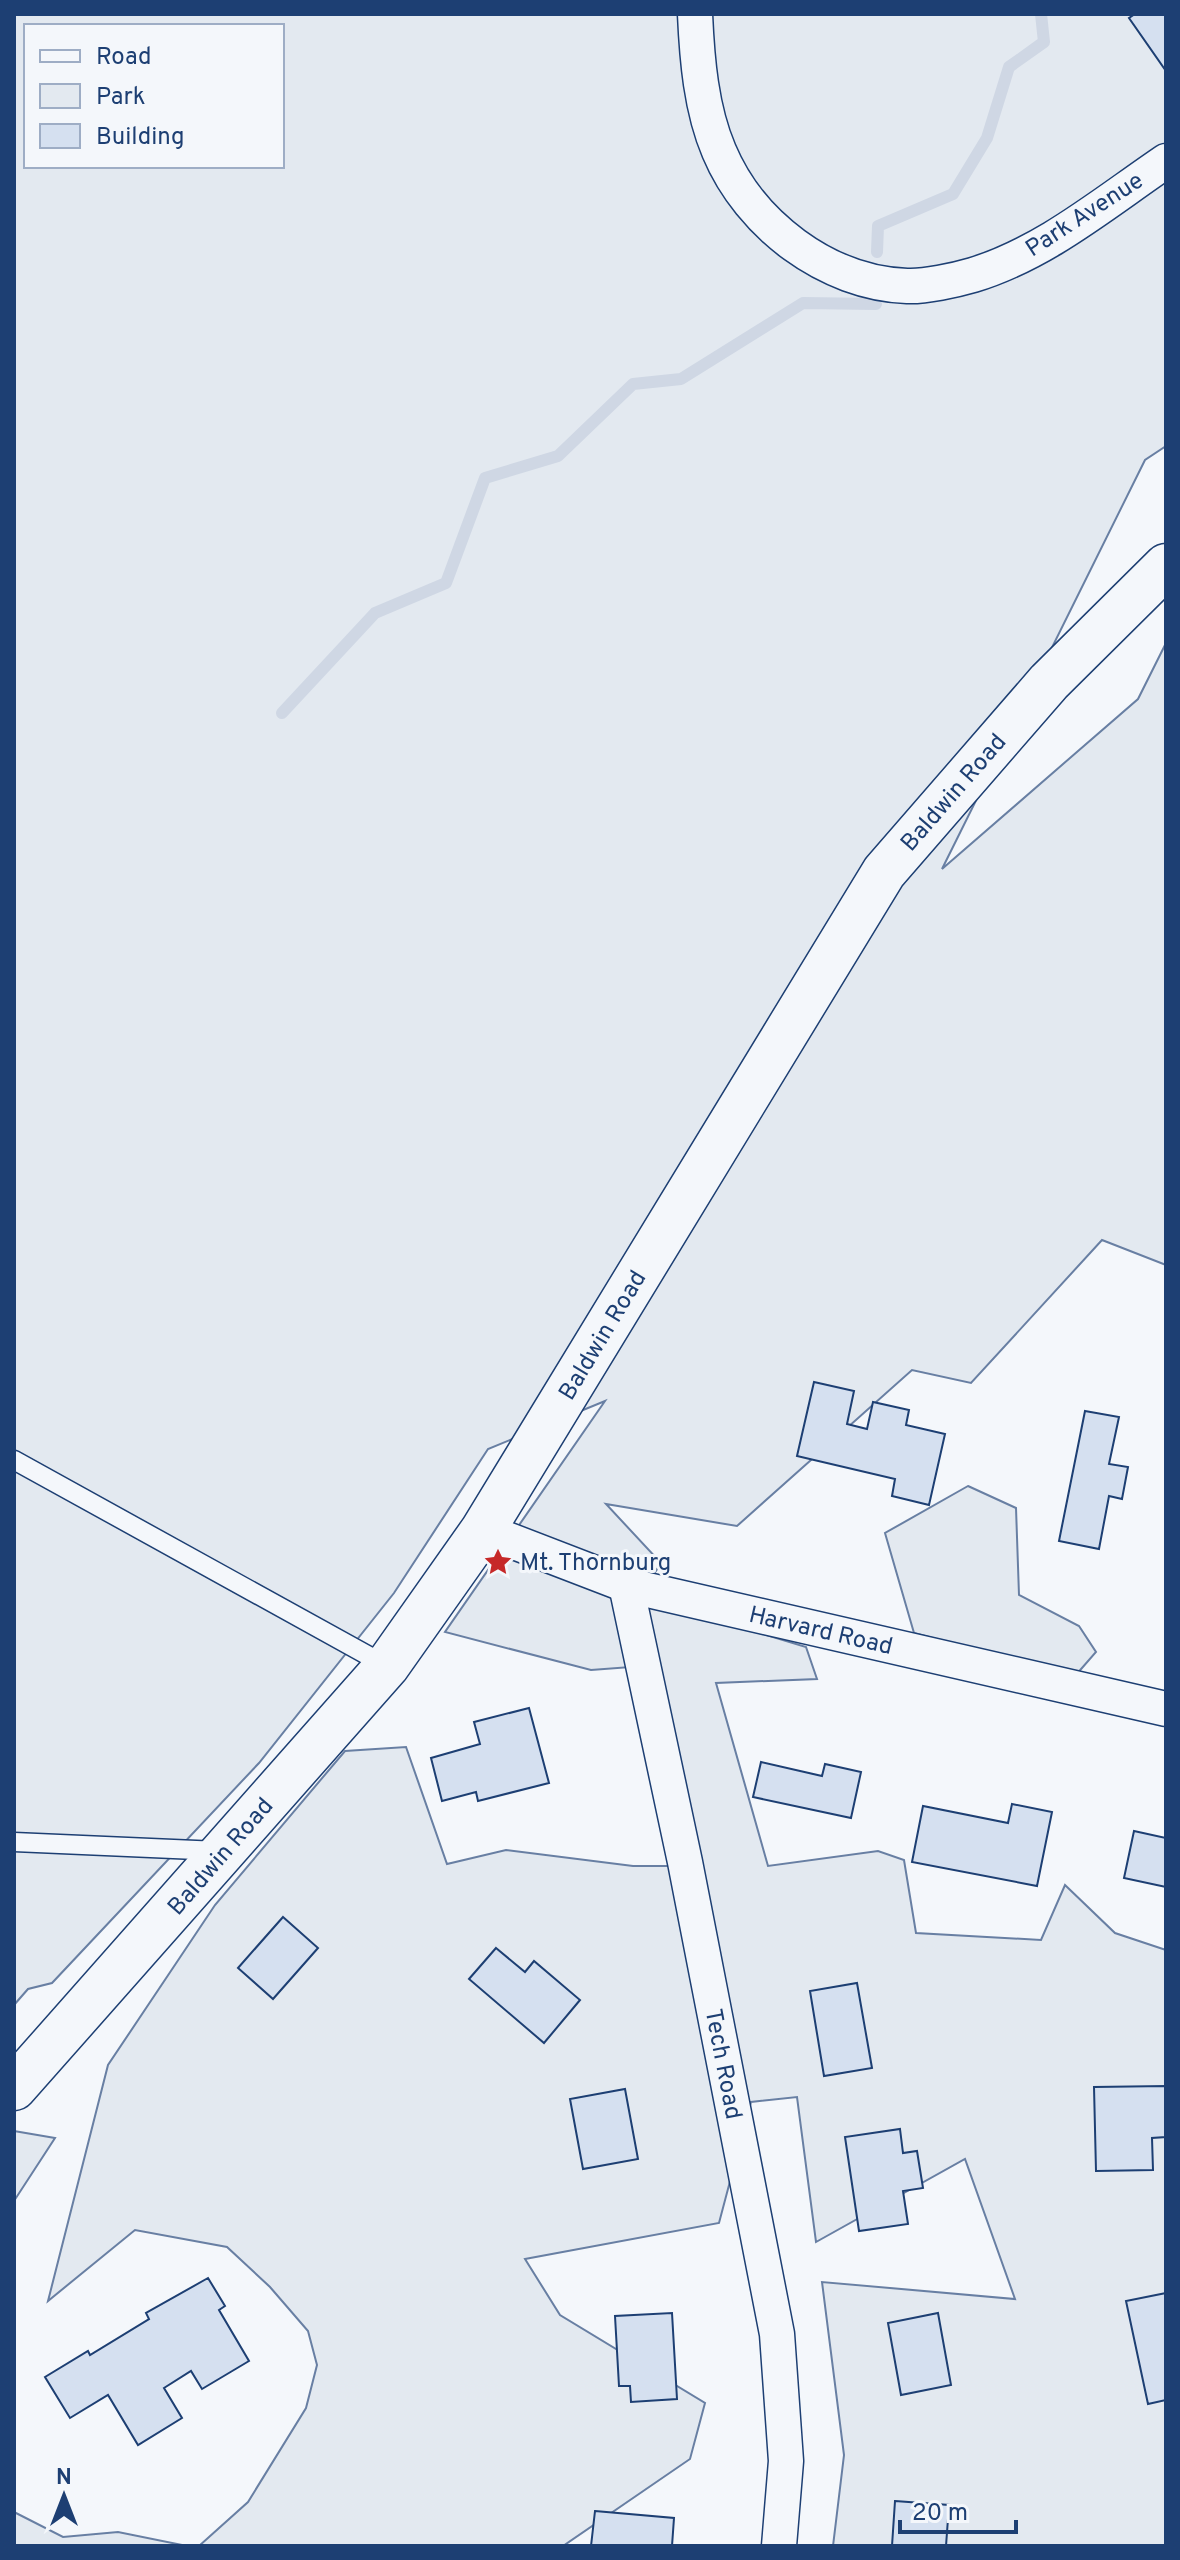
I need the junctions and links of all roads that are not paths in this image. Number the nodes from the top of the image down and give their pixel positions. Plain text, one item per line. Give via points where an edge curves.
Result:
1 (695, 14) edge
2 (1166, 161) edge
3 (1166, 566) edge
4 (14, 1460) edge
5 (483, 1530) junction
6 (626, 1585) junction
7 (387, 1666) junction
8 (1166, 1709) edge
9 (14, 1842) edge
10 (225, 1851) junction
11 (14, 2088) edge
12 (779, 2546) edge

1 - 2 street, Park Avenue via 706,107 719,152 750,204 799,251 856,278 909,287 972,275 1035,250
3 - 5 street, Baldwin Road via 1049,682 884,872
4 - 7 lane
5 - 6 street, Harvard Road
5 - 7 street, Baldwin Road
6 - 8 street, Harvard Road
6 - 12 street, Tech Road via 777,2334 786,2461
7 - 10 street, Baldwin Road
9 - 10 lane
10 - 11 street, Baldwin Road

